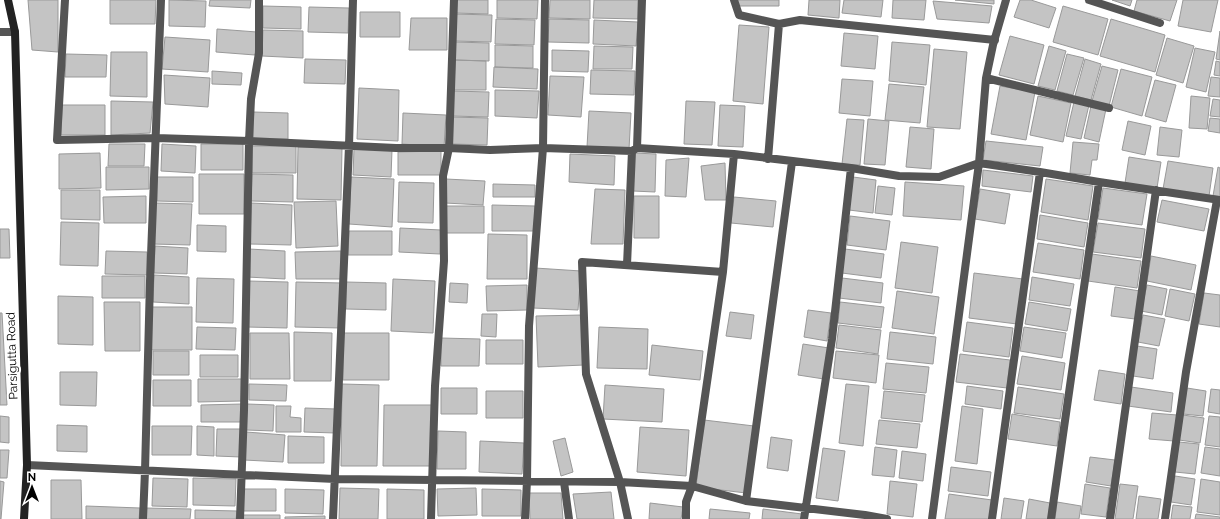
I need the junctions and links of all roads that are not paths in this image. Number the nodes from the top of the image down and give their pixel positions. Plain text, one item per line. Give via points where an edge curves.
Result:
1 (8, 0) edge
2 (65, 0) edge
3 (161, 0) edge
4 (259, 0) edge
5 (353, 0) edge
6 (454, 0) edge
7 (545, 0) edge
8 (642, 0) edge
9 (734, 0) edge
10 (1006, 0) edge
11 (1089, 0) edge
12 (1160, 23) dead end
13 (779, 24) junction
14 (0, 32) edge
15 (15, 32) junction
16 (994, 40) junction
17 (986, 78) junction
18 (1109, 108) dead end
19 (156, 138) junction
20 (249, 141) junction
21 (349, 146) junction
22 (449, 148) junction
23 (543, 148) junction
24 (635, 150) junction
25 (734, 154) junction
26 (768, 159) junction
27 (792, 162) junction
28 (979, 163) junction
29 (851, 168) junction
30 (1040, 172) junction
31 (1099, 182) junction
32 (1156, 190) junction
33 (1218, 200) edge
34 (627, 265) junction
35 (723, 272) junction
36 (27, 465) junction
37 (145, 471) junction
38 (242, 476) junction
39 (335, 479) junction
40 (432, 480) junction
41 (527, 481) junction
42 (564, 482) junction
43 (620, 482) junction
44 (692, 486) junction
45 (746, 502) junction
46 (806, 508) junction
47 (865, 517) edge
48 (24, 519) edge
49 (143, 519) edge
50 (240, 519) edge
51 (333, 519) edge
52 (431, 519) edge
53 (525, 519) edge
54 (569, 519) edge
55 (628, 519) edge
56 (686, 519) edge
57 (804, 519) edge
58 (887, 519) edge
59 (932, 519) edge
60 (992, 519) edge
61 (1051, 519) edge
62 (1110, 519) edge
63 (1165, 519) edge

1 - 15 street, Parsigutta Road
2 - 19 street via 57,140
3 - 19 street
4 - 20 street via 259,53 251,99
5 - 21 street
6 - 22 street
7 - 23 street
8 - 24 street
9 - 13 street via 739,14
10 - 16 street
11 - 12 street
13 - 16 street via 800,20
13 - 26 street
14 - 15 street
15 - 36 street, Parsigutta Road
16 - 17 street
17 - 18 street
17 - 28 street
19 - 20 street
19 - 37 street
20 - 21 street
20 - 38 street
21 - 22 street
21 - 39 street
22 - 23 street
22 - 40 street via 443,176 444,261 435,386
23 - 24 street
23 - 41 street via 529,326
24 - 25 street
24 - 34 street
25 - 26 street
25 - 35 street
26 - 27 street
27 - 29 street
27 - 45 street
28 - 29 street via 939,177 898,176
28 - 30 street
28 - 59 street
29 - 46 street via 832,339
30 - 31 street
30 - 60 street
31 - 32 street
31 - 61 street
32 - 33 street
32 - 62 street
33 - 63 street via 1186,372
34 - 35 street
34 - 43 street via 582,262 586,374
35 - 44 street
36 - 37 street
36 - 48 street, Parsigutta Road
37 - 38 street
37 - 49 street
38 - 39 street
38 - 50 street
39 - 40 street
39 - 51 street
40 - 41 street
40 - 52 street
41 - 42 street
41 - 53 street
42 - 43 street
42 - 54 street
43 - 44 street
43 - 55 street
44 - 45 street
44 - 56 street via 686,502
45 - 46 street
46 - 47 street
46 - 57 street
47 - 58 street

